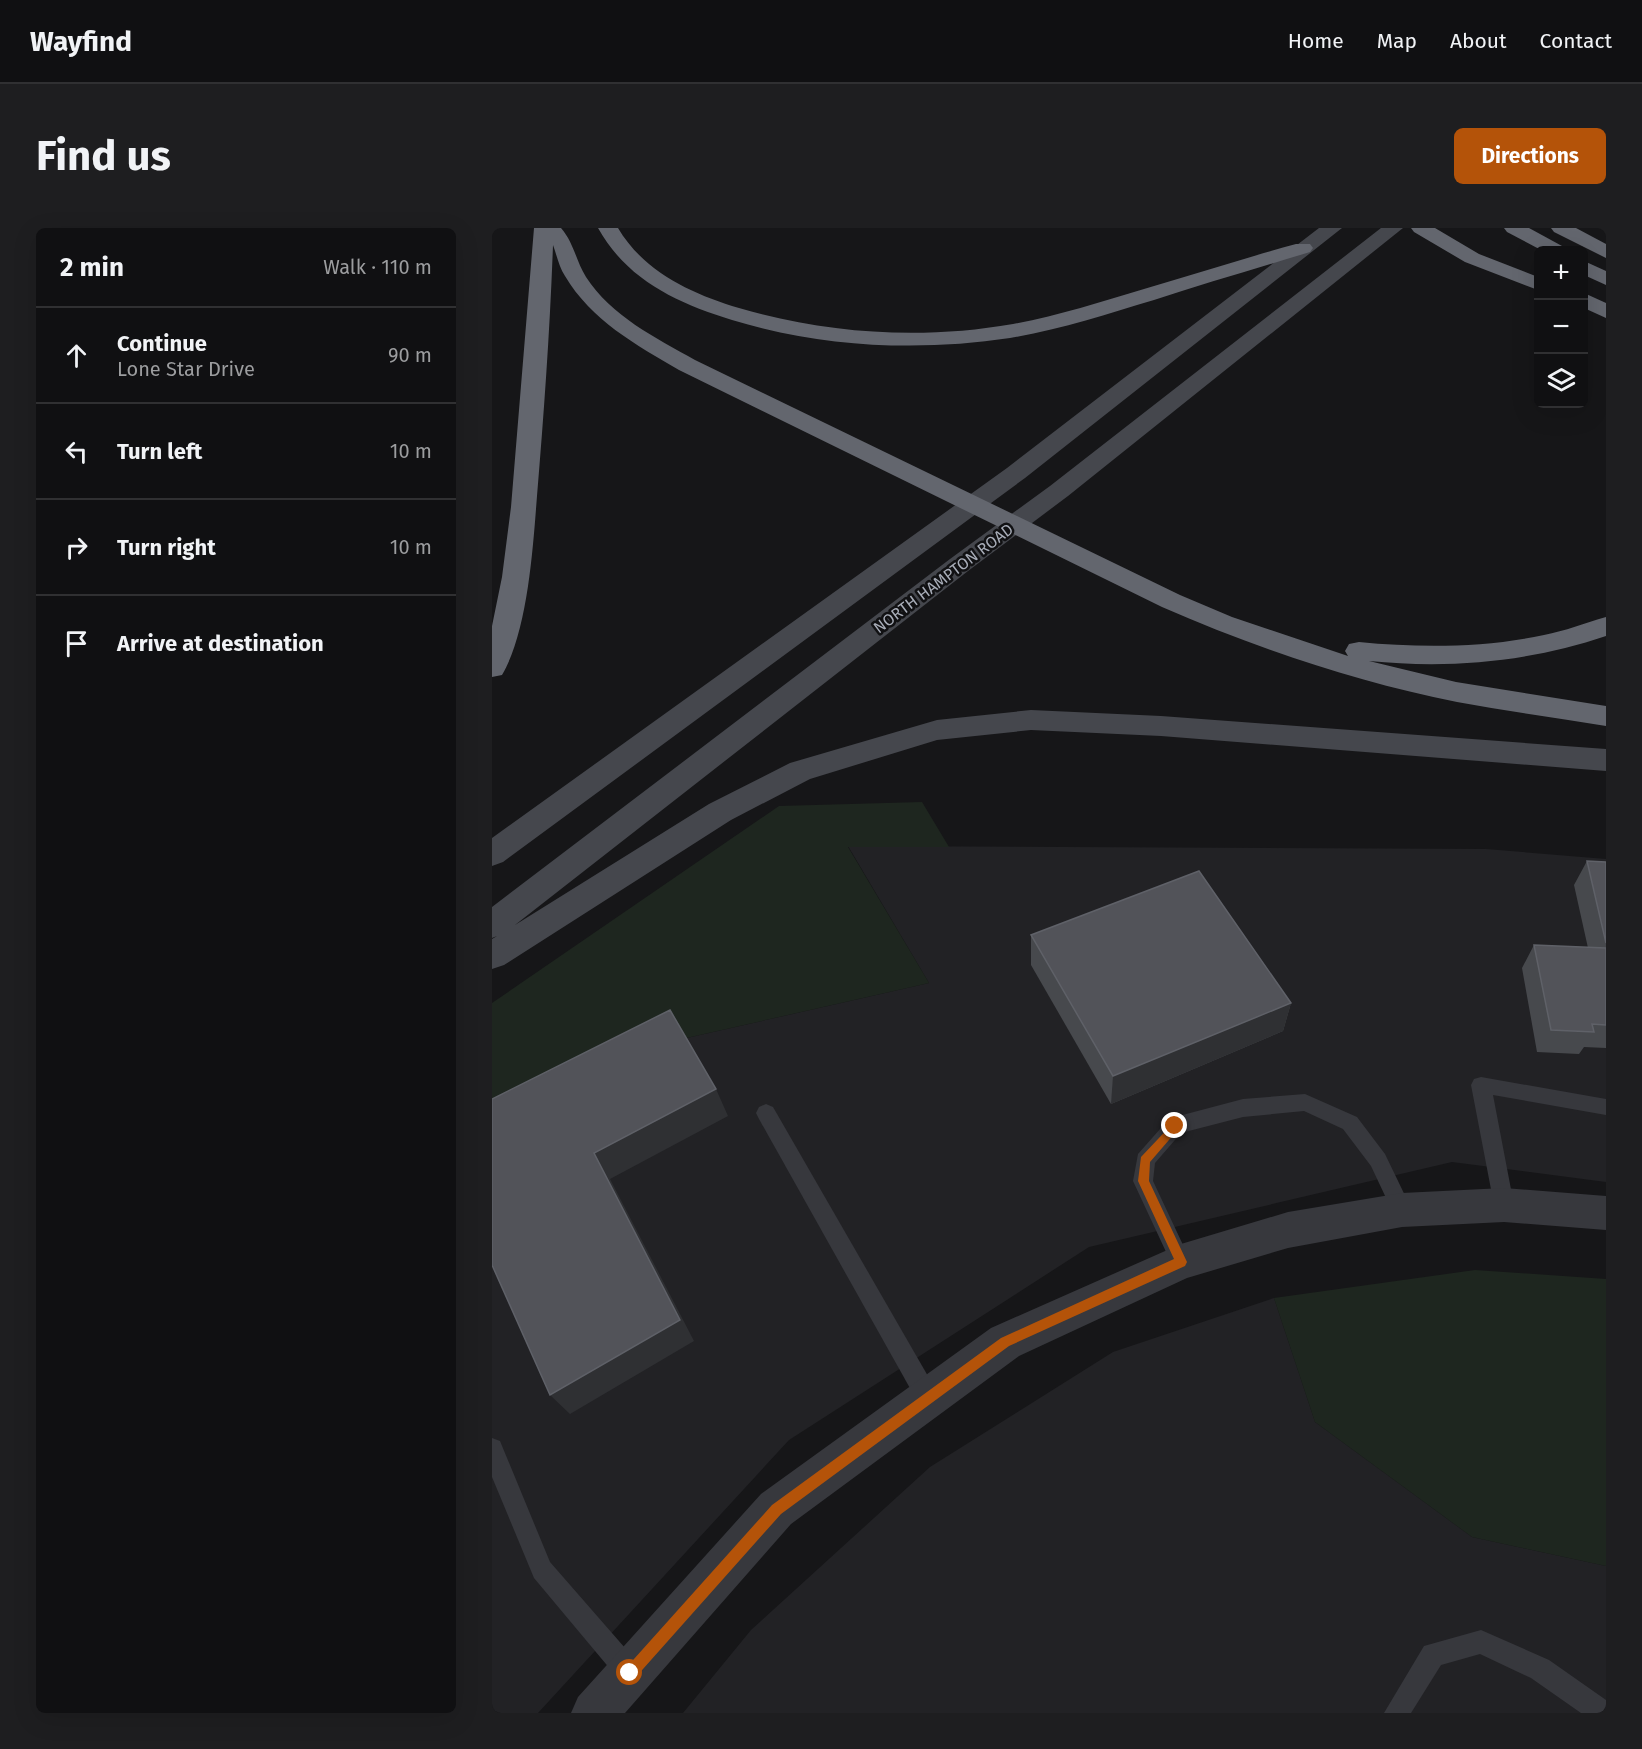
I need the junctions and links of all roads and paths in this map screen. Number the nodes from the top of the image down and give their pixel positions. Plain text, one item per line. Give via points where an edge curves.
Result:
1 (544, 228) edge
2 (550, 228) edge
3 (608, 228) edge
4 (1332, 228) edge
5 (1421, 228) edge
6 (1514, 228) edge
7 (1561, 228) edge
8 (1600, 228) edge
9 (1606, 231) edge
10 (1386, 233) edge
11 (1490, 245) dead end
12 (1548, 246) edge
13 (1303, 248) junction
14 (1606, 252) edge
15 (1588, 269) edge
16 (1534, 270) edge
17 (1606, 279) edge
18 (1534, 282) edge
19 (1606, 626) edge
20 (1307, 650) junction
21 (492, 668) edge
22 (1606, 716) edge
23 (1606, 760) edge
24 (492, 854) edge
25 (492, 925) edge
26 (492, 956) edge
27 (1606, 1107) edge
28 (766, 1113) dead end
29 (1504, 1205) junction
30 (1402, 1210) junction
31 (1606, 1213) edge
32 (1181, 1262) junction
33 (928, 1398) junction
34 (492, 1449) edge
35 (630, 1673) junction
36 (594, 1713) edge
37 (1397, 1713) edge
38 (1603, 1713) edge

1 - 21 highway via 532,423 517,574
2 - 20 highway via 562,238 574,274 592,298 617,322 687,365 1171,601
3 - 13 highway via 636,265 669,288 706,305 797,330 902,339 969,336 1058,321
4 - 13 main road
5 - 18 highway via 1472,258
6 - 12 highway
7 - 14 highway
8 - 9 highway
10 - 25 main road, NORTH HAMPTON ROAD via 1059,491
11 - 16 highway
13 - 24 main road via 1016,473
15 - 17 highway
19 - 20 highway via 1554,643 1444,657
20 - 22 highway via 1345,665 1456,692
23 - 26 main road via 1150,725 1031,720 937,730 800,771 740,801
27 - 29 lane via 1481,1085
28 - 33 lane
29 - 30 street
29 - 31 street
30 - 32 street via 1288,1230
30 - 32 lane via 1378,1161 1350,1123 1305,1102 1243,1107 1175,1126 1145,1160 1143,1181
32 - 33 street via 1005,1342
33 - 35 street via 776,1509
34 - 35 lane via 542,1570
35 - 36 street
37 - 38 lane via 1433,1655 1481,1642 1539,1669

